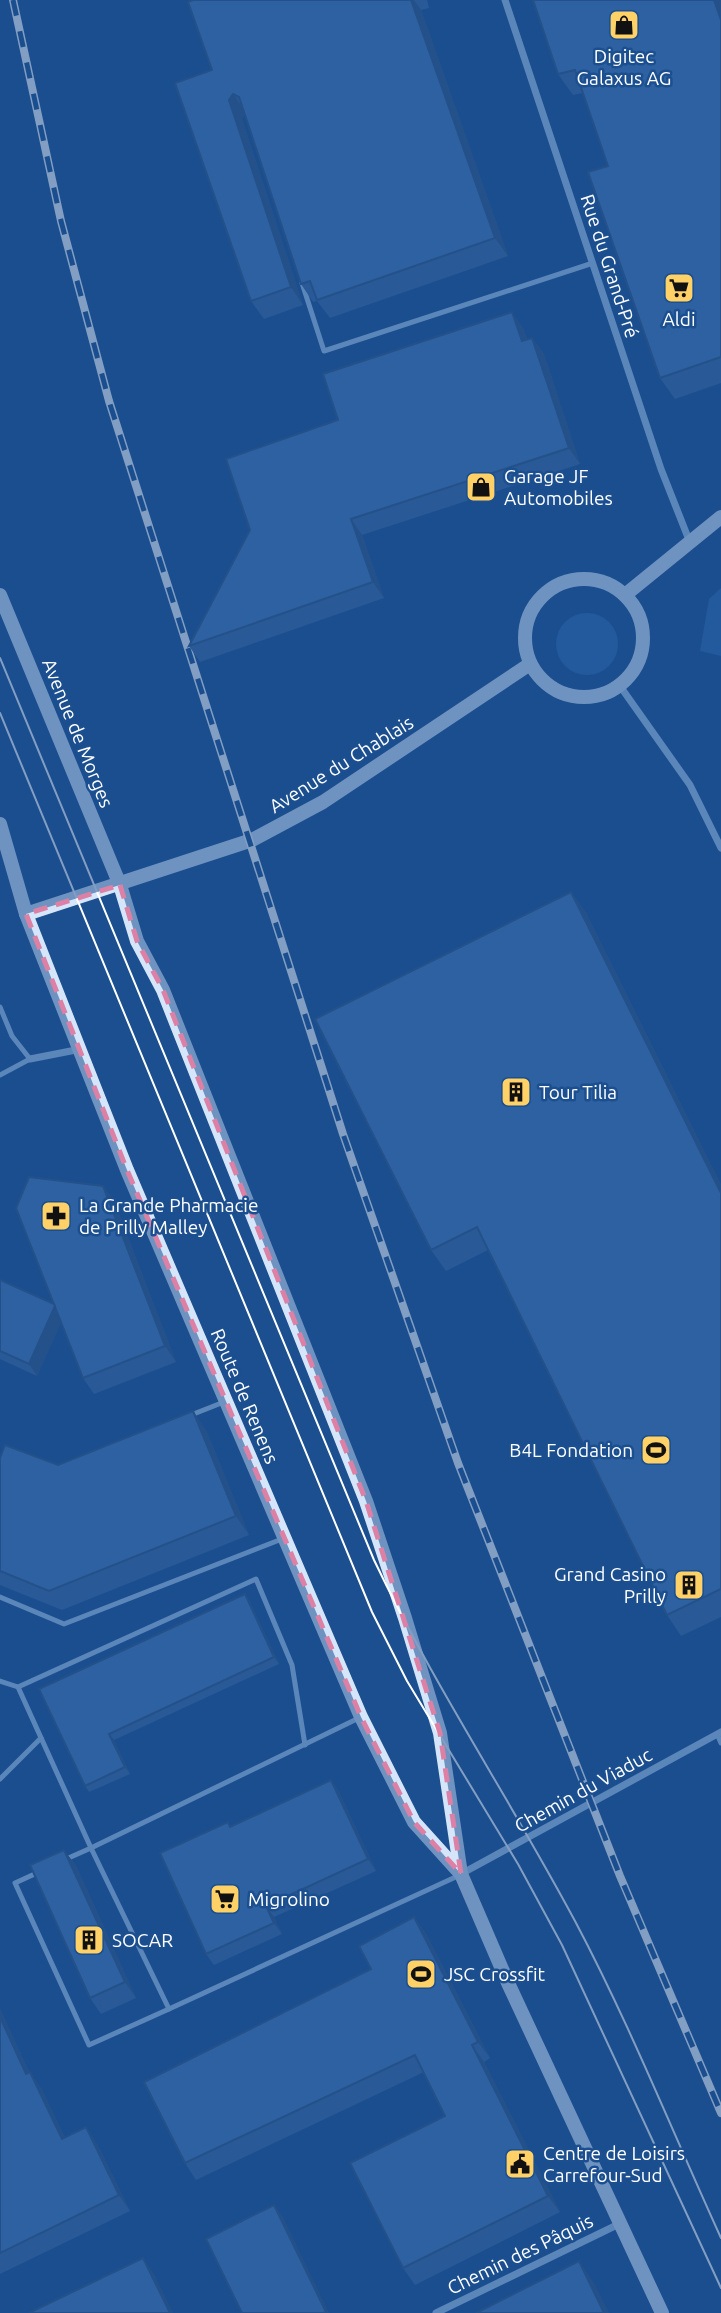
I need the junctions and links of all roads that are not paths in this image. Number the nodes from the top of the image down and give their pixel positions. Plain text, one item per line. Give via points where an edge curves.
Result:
1 (505, 0) edge
2 (593, 263) junction
3 (298, 273) edge
4 (721, 517) edge
5 (689, 540) junction
6 (0, 595) edge
7 (625, 595) junction
8 (530, 664) junction
9 (620, 686) junction
10 (0, 824) edge
11 (721, 848) edge
12 (120, 885) junction
13 (26, 915) junction
14 (0, 1007) edge
15 (81, 1049) junction
16 (30, 1059) junction
17 (0, 1075) edge
18 (226, 1401) junction
19 (186, 1417) edge
20 (285, 1538) junction
21 (0, 1597) edge
22 (0, 1681) edge
23 (18, 1687) junction
24 (361, 1717) junction
25 (719, 1733) edge
26 (41, 1738) junction
27 (721, 1743) edge
28 (305, 1745) junction
29 (0, 1779) edge
30 (91, 1848) junction
31 (53, 1865) edge
32 (40, 1871) edge
33 (461, 1874) junction
34 (169, 2008) junction
35 (619, 2224) junction
36 (436, 2313) edge
37 (663, 2313) edge

1 - 2 street, Rue du Grand-Pré
2 - 3 lane via 324,351
2 - 5 street, Rue du Grand-Pré
4 - 5 main road
5 - 7 main road
6 - 12 main road, Avenue de Morges
7 - 8 main road via 591,579 551,589 535,604 526,626
7 - 9 main road via 643,628 643,644 639,662
8 - 9 main road via 543,682 569,696 591,698
8 - 12 main road, Avenue du Chablais via 323,802 252,840
9 - 11 street via 690,785
10 - 13 main road
12 - 13 main road, Avenue du Chablais
12 - 33 main road, Route de Renens via 137,941 168,1003 366,1501 440,1732
13 - 15 main road, Route de Renens
14 - 16 lane via 12,1036
15 - 16 street
15 - 18 main road, Route de Renens via 127,1170
16 - 17 lane
18 - 19 lane
18 - 20 main road, Route de Renens
20 - 21 lane via 64,1623
20 - 24 main road, Route de Renens
22 - 23 lane
23 - 26 lane
23 - 28 lane via 256,1579 292,1665
24 - 28 lane
24 - 33 main road, Route de Renens via 414,1822
25 - 27 lane
25 - 33 street, Chemin du Viaduc
26 - 29 lane
26 - 30 lane
28 - 30 lane
30 - 31 lane
30 - 34 lane
32 - 34 lane via 15,1883 89,2045
33 - 34 lane
33 - 35 main road, Route de Renens
35 - 36 street, Chemin des Pâquis
35 - 37 main road, Route de Renens

